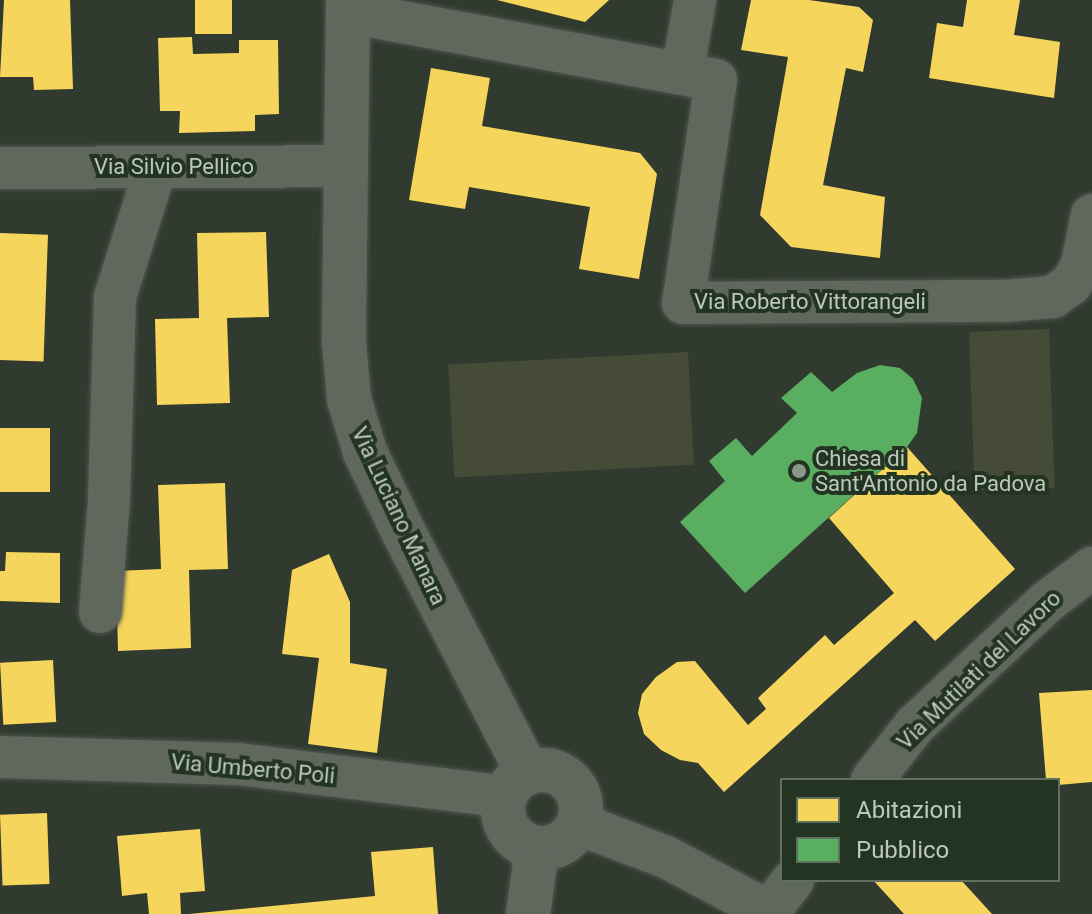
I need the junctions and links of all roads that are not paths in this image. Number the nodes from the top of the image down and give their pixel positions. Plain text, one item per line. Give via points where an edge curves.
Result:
1 (695, 0) edge
2 (348, 6) edge
3 (682, 74) junction
4 (347, 166) junction
5 (156, 167) junction
6 (0, 168) edge
7 (1092, 215) edge
8 (1092, 568) edge
9 (100, 612) dead end
10 (0, 757) edge
11 (874, 778) edge
12 (516, 785) junction
13 (579, 824) junction
14 (537, 849) junction
15 (779, 902) edge
16 (528, 914) edge

1 - 3 street
2 - 3 street, Via Roberto Vittorangeli
2 - 4 street, Via Luciano Manara
3 - 7 street, Via Roberto Vittorangeli via 716,80 683,303 1053,297 1071,284 1082,265
4 - 5 street, Via Silvio Pellico
4 - 12 street, Via Luciano Manara via 344,342 355,425
5 - 6 street, Via Silvio Pellico
5 - 9 street via 115,297
8 - 11 street, Via Mutilati del Lavoro via 1049,600 915,725
10 - 12 street, Via Umberto Poli via 238,764
12 - 13 street via 553,771 566,777 580,799
12 - 14 street via 503,808 508,830
13 - 14 street via 562,844
13 - 15 street
14 - 16 street

